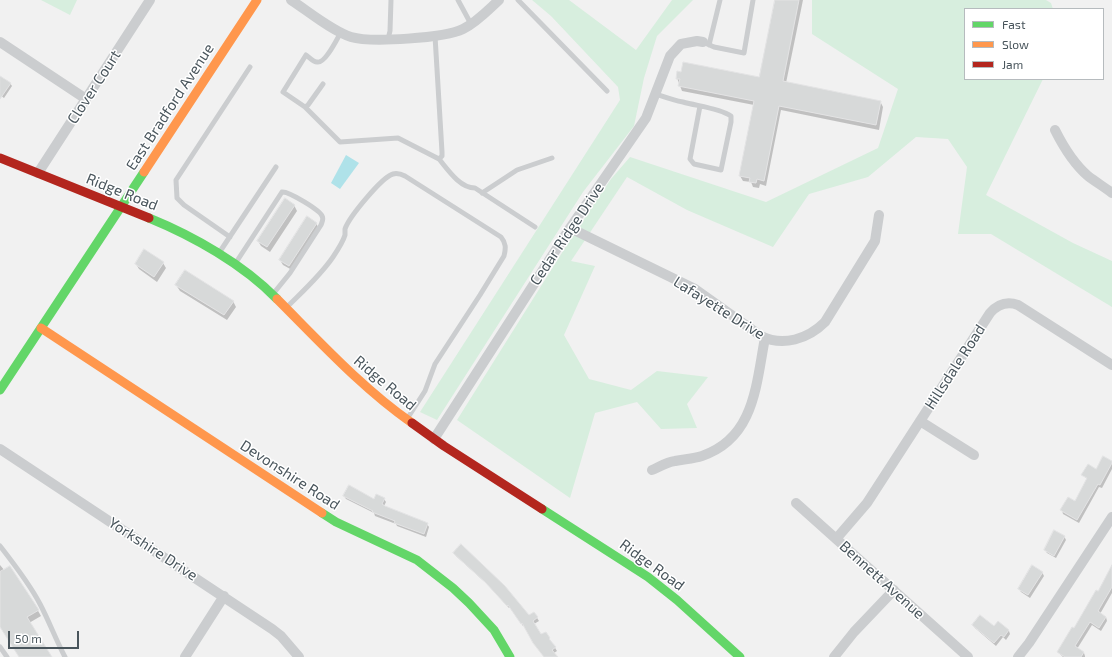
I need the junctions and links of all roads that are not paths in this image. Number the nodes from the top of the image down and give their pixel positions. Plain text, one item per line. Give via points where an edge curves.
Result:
1 (150, 0) edge
2 (257, 0) edge
3 (291, 0) edge
4 (391, 0) edge
5 (458, 0) edge
6 (499, 0) edge
7 (518, 0) edge
8 (720, 0) edge
9 (753, 0) edge
10 (471, 24) junction
11 (341, 32) junction
12 (435, 36) junction
13 (388, 39) junction
14 (0, 42) edge
15 (706, 43) junction
16 (250, 67) dead end
17 (323, 84) dead end
18 (607, 91) dead end
19 (656, 94) junction
20 (86, 99) junction
21 (700, 106) junction
22 (305, 107) junction
23 (1055, 130) dead end
24 (0, 158) edge
25 (552, 158) dead end
26 (439, 159) junction
27 (276, 167) dead end
28 (38, 173) junction
29 (482, 193) junction
30 (1112, 193) edge
31 (121, 207) junction
32 (879, 215) dead end
33 (535, 227) dead end
34 (570, 228) junction
35 (230, 237) junction
36 (219, 254) junction
37 (234, 264) junction
38 (272, 294) junction
39 (286, 308) junction
40 (41, 328) junction
41 (765, 338) junction
42 (1112, 365) edge
43 (0, 390) edge
44 (407, 420) junction
45 (920, 421) junction
46 (434, 439) junction
47 (0, 449) edge
48 (974, 455) dead end
49 (652, 470) dead end
50 (796, 503) dead end
51 (1112, 517) edge
52 (836, 539) junction
53 (0, 546) edge
54 (894, 590) junction
55 (224, 596) junction
56 (0, 647) edge
57 (7, 657) edge
58 (65, 657) edge
59 (185, 657) edge
60 (299, 657) edge
61 (510, 657) edge
62 (740, 657) edge
63 (834, 657) edge
64 (968, 657) edge
65 (1018, 657) edge

1 - 20 street, Clover Court
2 - 31 street, East Bradford Avenue
3 - 11 street
4 - 13 lane
5 - 10 lane
6 - 10 street
7 - 18 lane
8 - 15 lane
9 - 15 lane via 744,53
10 - 12 street via 453,33
11 - 13 street via 363,39
11 - 22 lane via 325,59 316,62 306,55 283,92
12 - 13 street
12 - 26 lane via 442,152
14 - 20 street
15 - 19 street, Cedar Ridge Drive via 697,41 681,44 670,56
16 - 35 lane via 176,180 177,198
17 - 22 lane
19 - 21 lane
19 - 34 street, Cedar Ridge Drive via 646,118
20 - 28 street, Clover Court
21 - 21 lane via 691,162 722,170 732,118 724,112
22 - 26 lane via 340,142 398,138
23 - 30 street via 1078,165 1088,176
24 - 28 street, Ridge Road
25 - 29 lane via 517,170
26 - 29 lane via 466,187 475,188
27 - 35 lane
28 - 31 street, Ridge Road
29 - 33 lane
31 - 36 street, Ridge Road via 179,231
31 - 40 street, East Bradford Avenue
32 - 41 street, Lafayette Drive via 875,241 825,322 812,333 798,339 783,341
34 - 41 street, Lafayette Drive via 695,289
34 - 46 street, Cedar Ridge Drive
35 - 36 lane
36 - 37 street, Ridge Road
37 - 38 street, Ridge Road
37 - 38 lane via 282,192 292,194 321,214 321,225 290,273
38 - 39 street, Ridge Road
39 - 44 street, Ridge Road via 349,371
39 - 44 lane via 317,278 333,257 345,237 345,229 360,204 380,183 393,174 400,173 501,237 505,242 504,256 436,364
40 - 43 street, East Bradford Avenue
40 - 61 street, Devonshire Road via 336,522 417,560 469,603 494,630
41 - 49 street via 751,406 746,420 734,436 719,448 702,456 675,461
42 - 45 street, Hillsdale Road via 1018,305 1005,303 990,312
44 - 46 street, Ridge Road
45 - 48 street
45 - 52 street, Hillsdale Road via 867,503
46 - 62 street, Ridge Road via 648,576
47 - 55 street, Yorkshire Drive
50 - 52 street, Bennett Avenue
51 - 65 street
52 - 54 street, Bennett Avenue
53 - 58 lane via 39,603
54 - 63 street
54 - 64 street, Bennett Avenue
55 - 59 street
55 - 60 street, Yorkshire Drive via 281,636
56 - 57 lane

